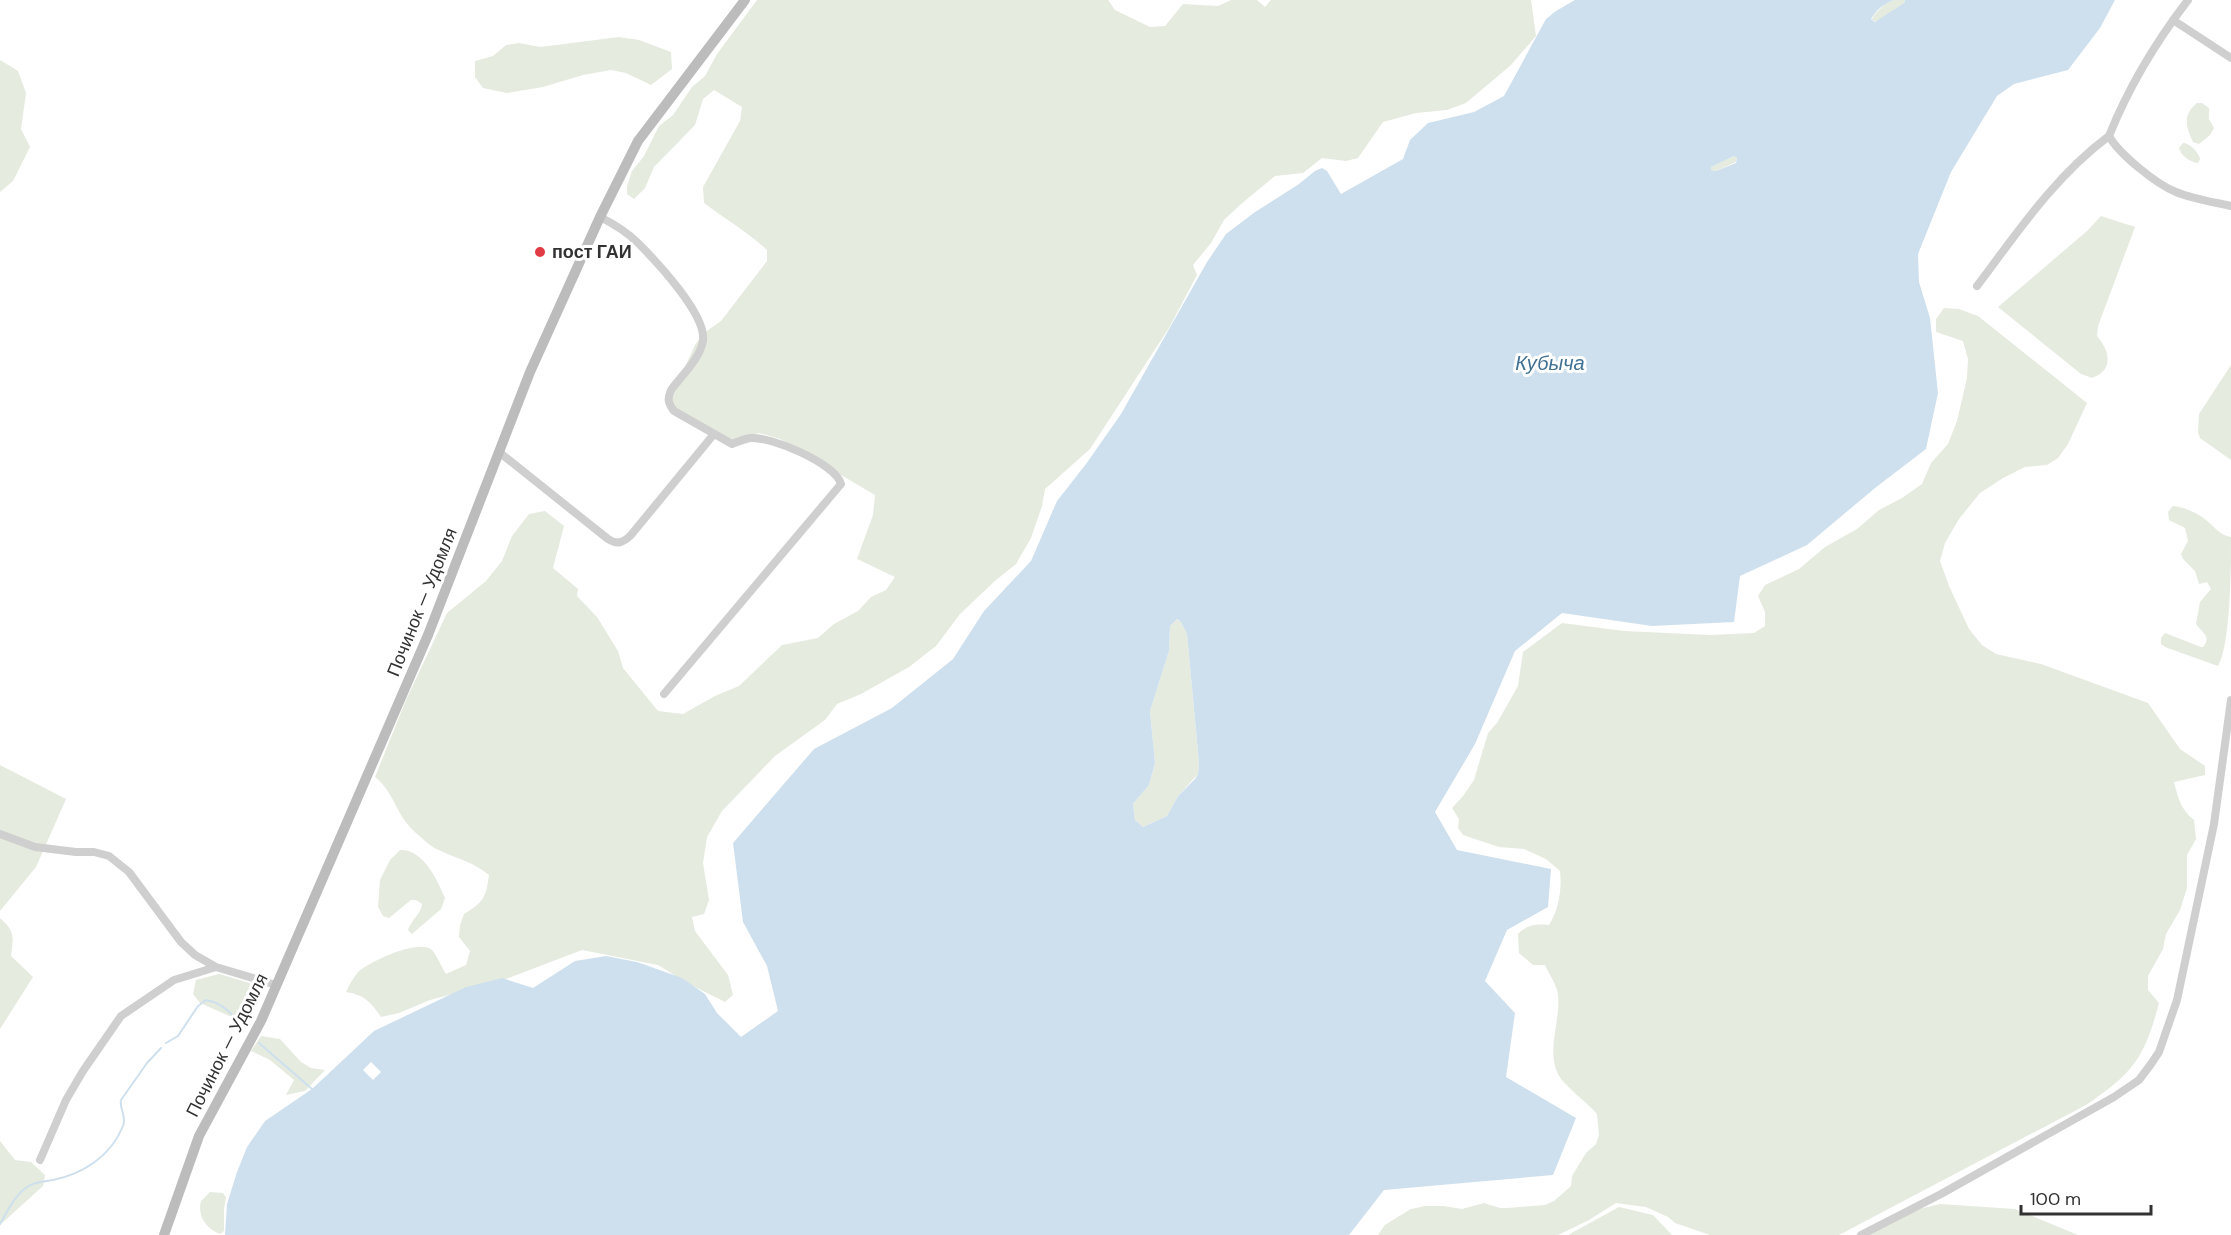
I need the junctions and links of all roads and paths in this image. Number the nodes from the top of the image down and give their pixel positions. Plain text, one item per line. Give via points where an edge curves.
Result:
1 (745, 0) edge
2 (2187, 0) edge
3 (2173, 20) junction
4 (2231, 58) edge
5 (2109, 136) junction
6 (2231, 206) edge
7 (600, 217) junction
8 (1977, 286) dead end
9 (714, 434) junction
10 (499, 452) junction
11 (664, 694) dead end
12 (2231, 700) edge
13 (0, 834) edge
14 (216, 967) junction
15 (276, 985) junction
16 (40, 1160) dead end
17 (164, 1235) edge
18 (1861, 1235) edge

1 - 7 main road, Починок — Удомля via 638,141
2 - 3 street
3 - 4 street
3 - 5 street via 2132,82
5 - 6 street via 2121,152 2169,188
5 - 8 street via 2055,184
7 - 9 street via 638,243 700,321 702,349 668,397 674,411
7 - 10 main road, Починок — Удомля via 530,372
9 - 10 street via 621,543 614,543
9 - 11 street via 732,444 750,438 777,442 820,463 841,484
10 - 15 main road, Починок — Удомля via 428,635
12 - 18 street via 2214,824 2177,1000 2151,1065 2139,1080 2114,1097
13 - 14 street via 36,847 94,852 113,858 129,872 181,942
14 - 15 street
14 - 16 street via 174,980 121,1016 66,1100
15 - 17 main road, Починок — Удомля via 199,1136

